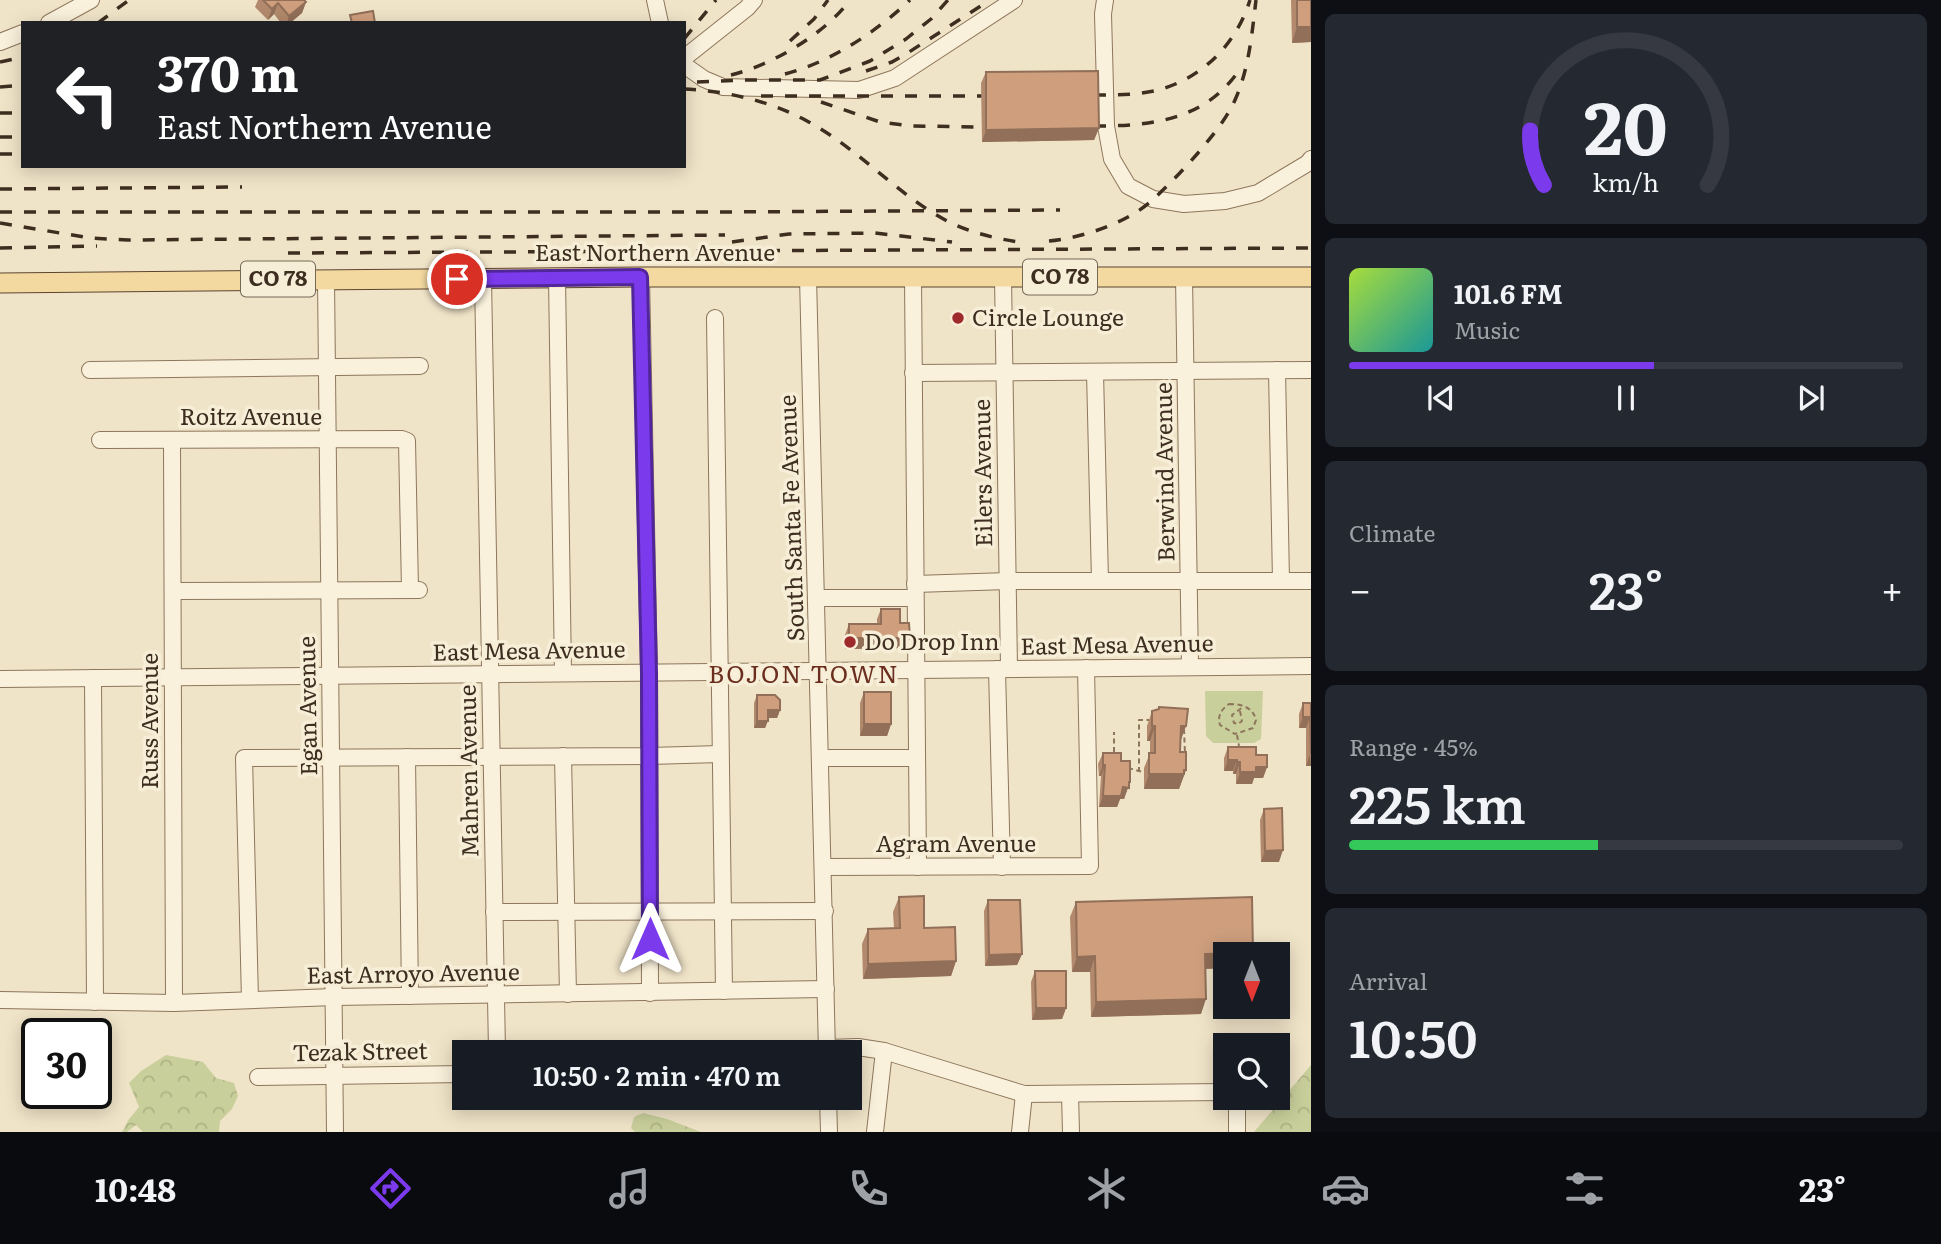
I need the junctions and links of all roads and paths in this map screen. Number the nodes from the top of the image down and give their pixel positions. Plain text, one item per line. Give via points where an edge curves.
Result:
1 (92, 0) edge
2 (655, 0) edge
3 (754, 0) edge
4 (1014, 0) edge
5 (1105, 0) edge
6 (53, 21) edge
7 (660, 21) edge
8 (21, 34) edge
9 (0, 41) edge
10 (686, 56) edge
11 (686, 66) edge
12 (1311, 159) edge
13 (640, 277) junction
14 (808, 277) junction
15 (912, 277) junction
16 (1003, 277) junction
17 (1184, 277) junction
18 (1311, 277) edge
19 (557, 278) junction
20 (326, 279) junction
21 (483, 279) junction
22 (0, 283) edge
23 (715, 318) dead end
24 (420, 366) dead end
25 (327, 367) junction
26 (90, 370) dead end
27 (1277, 370) junction
28 (1311, 370) edge
29 (1186, 371) junction
30 (1095, 372) junction
31 (913, 373) junction
32 (1004, 373) junction
33 (328, 439) junction
34 (100, 440) dead end
35 (173, 440) junction
36 (1008, 581) junction
37 (1281, 581) junction
38 (1311, 581) edge
39 (1100, 582) junction
40 (1189, 582) junction
41 (330, 590) junction
42 (173, 591) junction
43 (915, 591) junction
44 (817, 598) junction
45 (1311, 666) edge
46 (1190, 667) junction
47 (1086, 668) junction
48 (1003, 669) junction
49 (916, 670) junction
50 (819, 671) junction
51 (719, 672) junction
52 (563, 673) junction
53 (649, 673) junction
54 (489, 674) junction
55 (330, 676) junction
56 (173, 677) junction
57 (93, 678) junction
58 (0, 679) edge
59 (1244, 706) junction
60 (1240, 711) dead end
61 (1151, 720) edge
62 (1184, 723) edge
63 (1114, 732) dead end
64 (1237, 734) junction
65 (1239, 747) edge
66 (1114, 752) edge
67 (720, 754) junction
68 (491, 756) junction
69 (563, 756) junction
70 (649, 756) junction
71 (407, 757) junction
72 (331, 758) junction
73 (821, 758) junction
74 (917, 758) junction
75 (1185, 760) edge
76 (1126, 767) edge
77 (1139, 772) junction
78 (1144, 772) dead end
79 (823, 867) junction
80 (918, 867) junction
81 (1002, 867) junction
82 (825, 911) junction
83 (494, 912) junction
84 (565, 912) junction
85 (650, 912) junction
86 (722, 912) junction
87 (827, 989) junction
88 (724, 991) junction
89 (650, 992) junction
90 (568, 994) junction
91 (496, 995) junction
92 (410, 996) junction
93 (334, 997) junction
94 (0, 1000) edge
95 (250, 1000) junction
96 (95, 1002) junction
97 (174, 1003) junction
98 (497, 1040) edge
99 (827, 1040) edge
100 (862, 1048) edge
101 (884, 1051) junction
102 (452, 1073) edge
103 (258, 1076) dead end
104 (335, 1076) junction
105 (1213, 1092) edge
106 (1024, 1094) junction
107 (1070, 1094) junction
108 (828, 1110) edge
109 (1237, 1110) edge
110 (335, 1132) edge
111 (829, 1132) edge
112 (875, 1132) edge
113 (1020, 1132) edge
114 (1071, 1132) edge
115 (1237, 1132) edge

1 - 6 street
2 - 7 street
3 - 10 street
4 - 11 street via 895,78 859,90 723,87
5 - 12 street via 1106,125 1112,159 1128,186 1153,199 1184,204 1225,201 1258,193
8 - 9 street
13 - 14 main road, East Northern Avenue / CO 78
13 - 19 main road, East Northern Avenue / CO 78
13 - 53 street
14 - 15 main road, East Northern Avenue / CO 78
14 - 44 street, South Santa Fe Avenue
15 - 16 main road, East Northern Avenue / CO 78
15 - 31 street
16 - 17 main road, East Northern Avenue / CO 78
16 - 32 street, Eilers Avenue
17 - 18 main road, East Northern Avenue / CO 78
17 - 29 street, Berwind Avenue
19 - 21 main road, East Northern Avenue / CO 78
19 - 52 street
20 - 21 main road, East Northern Avenue / CO 78
20 - 22 main road, East Northern Avenue / CO 78
20 - 25 street, Egan Avenue
21 - 54 street, Mahren Avenue
23 - 51 street
24 - 25 street
25 - 26 street
25 - 33 street, Egan Avenue
27 - 28 street
27 - 29 street
27 - 37 street
29 - 30 street
29 - 40 street, Berwind Avenue
30 - 32 street
30 - 39 street
31 - 32 street
31 - 43 street
32 - 36 street, Eilers Avenue
33 - 35 street, Roitz Avenue
33 - 41 street, Egan Avenue
33 - 41 street, Roitz Avenue via 407,441 414,590
34 - 35 street, Roitz Avenue
35 - 42 street, Russ Avenue
36 - 39 street
36 - 43 street
36 - 48 street, Eilers Avenue
37 - 38 street
37 - 40 street
39 - 40 street
40 - 46 street, Berwind Avenue
41 - 42 street
41 - 55 street, Egan Avenue
42 - 56 street, Russ Avenue
43 - 44 street
43 - 49 street
44 - 50 street, South Santa Fe Avenue
45 - 46 street, East Mesa Avenue
46 - 47 street, East Mesa Avenue
47 - 48 street, East Mesa Avenue
47 - 81 street, Agram Avenue via 1090,866
48 - 49 street, East Mesa Avenue
48 - 81 street, Eilers Avenue
49 - 50 street, East Mesa Avenue
49 - 74 street
50 - 51 street, East Mesa Avenue
50 - 73 street, South Santa Fe Avenue
51 - 53 street, East Mesa Avenue
51 - 67 street
52 - 53 street, East Mesa Avenue
52 - 54 street, East Mesa Avenue
53 - 70 street
54 - 55 street, East Mesa Avenue
54 - 68 street, Mahren Avenue
55 - 56 street, East Mesa Avenue
55 - 72 street, Egan Avenue
56 - 57 street, East Mesa Avenue
56 - 97 street, Russ Avenue
57 - 58 street, East Mesa Avenue
57 - 96 street
59 - 60 path
59 - 64 path via 1255,715 1256,724
59 - 64 path via 1229,704 1220,714 1220,725
61 - 77 path via 1139,720
62 - 75 path
63 - 66 path
64 - 65 path
67 - 70 street
67 - 86 street
68 - 69 street
68 - 71 street
68 - 83 street, Mahren Avenue
69 - 70 street
69 - 84 street
70 - 85 street
71 - 72 street
71 - 92 street
72 - 93 street, Egan Avenue
72 - 95 street via 244,758
73 - 74 street
73 - 79 street, South Santa Fe Avenue
74 - 80 street
76 - 77 path
77 - 78 path
79 - 80 street, Agram Avenue
79 - 82 street, South Santa Fe Avenue
80 - 81 street, Agram Avenue
82 - 86 street
82 - 87 street, South Santa Fe Avenue
83 - 84 street
83 - 91 street, Mahren Avenue
84 - 85 street
84 - 90 street
85 - 86 street
85 - 89 street
86 - 88 street
87 - 88 street, East Arroyo Avenue
87 - 99 street, South Santa Fe Avenue
88 - 89 street, East Arroyo Avenue
89 - 90 street, East Arroyo Avenue
90 - 91 street, East Arroyo Avenue
91 - 92 street, East Arroyo Avenue
91 - 98 street, Mahren Avenue
92 - 93 street, East Arroyo Avenue
93 - 95 street, East Arroyo Avenue
93 - 104 street, Egan Avenue
94 - 96 street, East Arroyo Avenue
95 - 97 street, East Arroyo Avenue
96 - 97 street, East Arroyo Avenue
100 - 101 street
101 - 106 street
101 - 112 street
102 - 104 street, Tezak Street
103 - 104 street, Tezak Street
104 - 110 street, Egan Avenue
105 - 107 street
106 - 107 street
106 - 113 street
107 - 114 street
108 - 111 street
109 - 115 street

